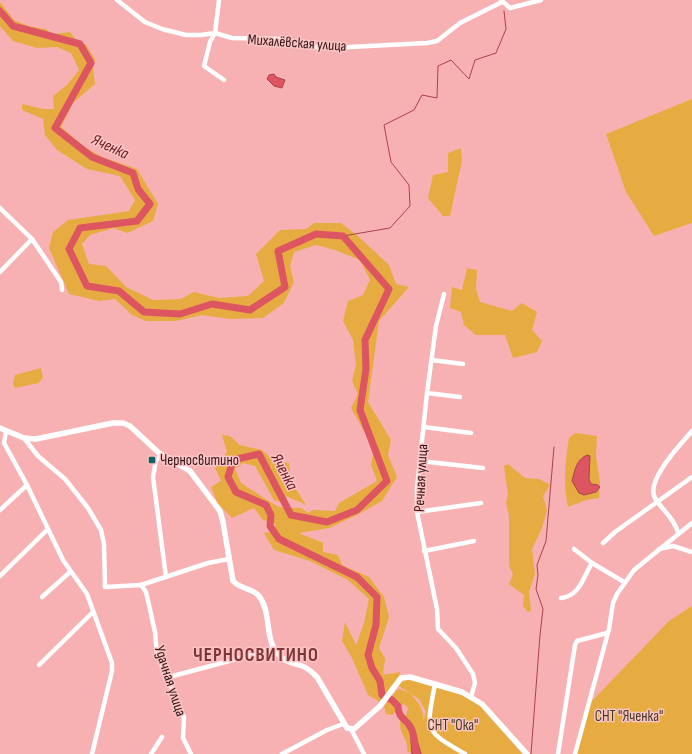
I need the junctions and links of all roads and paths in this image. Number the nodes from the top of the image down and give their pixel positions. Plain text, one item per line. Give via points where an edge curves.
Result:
1 (117, 0) edge
2 (219, 0) edge
3 (541, 0) edge
4 (502, 1) edge
5 (215, 32) junction
6 (224, 80) dead end
7 (0, 208) edge
8 (32, 239) junction
9 (0, 272) edge
10 (62, 290) dead end
11 (444, 294) dead end
12 (432, 360) junction
13 (464, 364) dead end
14 (427, 393) junction
15 (460, 397) dead end
16 (0, 428) edge
17 (424, 428) junction
18 (6, 431) junction
19 (692, 431) edge
20 (471, 433) dead end
21 (24, 438) junction
22 (4, 443) junction
23 (0, 446) edge
24 (162, 455) junction
25 (420, 461) junction
26 (483, 468) dead end
27 (692, 477) edge
28 (27, 485) junction
29 (658, 501) junction
30 (481, 504) dead end
31 (0, 510) edge
32 (417, 512) junction
33 (692, 523) edge
34 (48, 529) junction
35 (678, 533) junction
36 (474, 541) dead end
37 (603, 544) dead end
38 (574, 549) dead end
39 (424, 550) junction
40 (657, 550) junction
41 (692, 552) edge
42 (229, 559) junction
43 (592, 563) junction
44 (70, 572) junction
45 (0, 576) edge
46 (166, 577) junction
47 (624, 582) junction
48 (141, 585) junction
49 (42, 597) dead end
50 (561, 598) dead end
51 (93, 612) junction
52 (606, 633) junction
53 (274, 649) junction
54 (40, 665) dead end
55 (168, 677) junction
56 (435, 684) junction
57 (471, 697) junction
58 (343, 724) junction
59 (351, 729) junction
60 (162, 738) dead end
61 (92, 754) edge
62 (151, 754) edge
63 (191, 754) edge
64 (282, 754) edge
65 (364, 754) edge
66 (465, 754) edge
67 (527, 754) edge
68 (558, 754) edge
69 (575, 754) edge

1 - 5 street, Михалёвская улица via 145,22 162,29 186,35
2 - 5 street
3 - 4 street via 510,8
4 - 5 street, Михалёвская улица via 460,23 437,40 427,43 311,47 284,39 232,38
5 - 6 street via 204,66
7 - 8 street
8 - 9 street
8 - 10 street via 61,282
11 - 12 street, Речная улица via 436,326
12 - 13 street
12 - 14 street, Речная улица
14 - 15 street
14 - 17 street, Речная улица
16 - 18 street
17 - 20 street
17 - 25 street, Речная улица
18 - 21 street
18 - 22 street
19 - 29 street via 659,472 652,487 654,497
21 - 24 street via 53,436 123,423 130,426
21 - 48 street via 38,456 65,479 88,508 101,530 104,544 105,587
22 - 23 street
22 - 28 street
24 - 42 street via 190,471 220,511
24 - 46 street via 156,460 153,477
25 - 26 street
25 - 32 street, Речная улица
27 - 29 street
28 - 31 street
28 - 34 street
29 - 35 street via 675,523
29 - 37 street
30 - 32 street
32 - 39 street, Речная улица
33 - 35 street
34 - 44 street
34 - 45 street
35 - 40 street
36 - 39 street
38 - 43 street
39 - 57 street, Речная улица via 437,609 438,629 456,648 474,674 475,683
40 - 41 street via 673,546
40 - 47 street
42 - 46 street
42 - 53 street via 233,581 238,586 254,592 262,602
43 - 47 street
43 - 50 street via 579,588 568,597
44 - 49 street
44 - 51 street via 87,594
46 - 48 street
47 - 52 street via 613,603 609,629
48 - 55 street, Удачная улица via 146,592 157,654
51 - 54 street
51 - 61 street via 112,663 112,671
52 - 68 street via 577,641 575,645
52 - 69 street
53 - 55 street
53 - 58 street via 284,660 304,666 317,677
55 - 63 street, Удачная улица via 184,717 183,738
56 - 57 street
56 - 59 street via 410,677 401,678 380,706
56 - 66 street via 429,716 432,732 437,738
57 - 67 street via 482,704
58 - 59 street
58 - 64 street
59 - 65 street
60 - 62 street

